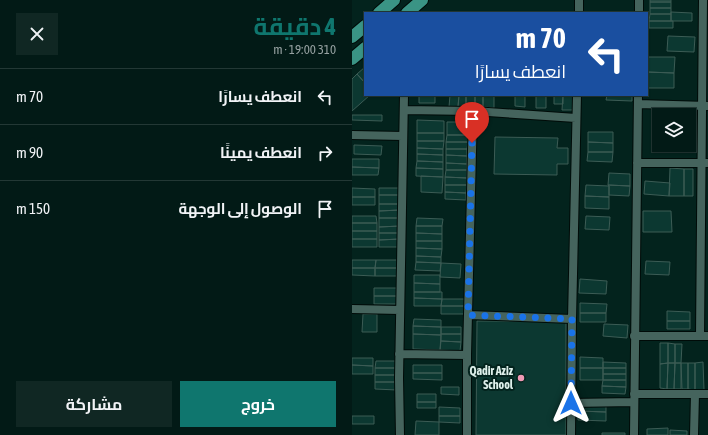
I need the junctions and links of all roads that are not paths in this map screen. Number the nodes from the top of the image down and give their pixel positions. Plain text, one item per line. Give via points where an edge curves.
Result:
1 (394, 0) edge
2 (422, 0) edge
3 (579, 0) edge
4 (639, 0) edge
5 (703, 0) edge
6 (380, 12) edge
7 (408, 12) edge
8 (579, 12) edge
9 (639, 12) edge
10 (364, 27) edge
11 (352, 37) edge
12 (705, 42) edge
13 (364, 49) edge
14 (352, 59) edge
15 (404, 96) edge
16 (577, 96) edge
17 (638, 96) edge
18 (638, 104) junction
19 (705, 106) edge
20 (404, 110) junction
21 (473, 112) junction
22 (576, 118) junction
23 (352, 135) edge
24 (403, 136) junction
25 (637, 163) junction
26 (705, 163) edge
27 (705, 277) edge
28 (352, 309) edge
29 (400, 310) junction
30 (468, 315) junction
31 (572, 319) junction
32 (634, 336) junction
33 (704, 336) edge
34 (399, 354) junction
35 (467, 355) junction
36 (695, 394) junction
37 (708, 394) edge
38 (634, 398) junction
39 (571, 403) junction
40 (400, 435) edge
41 (467, 435) edge
42 (571, 435) edge
43 (634, 435) edge
44 (694, 435) edge

1 - 6 main road
2 - 7 main road
3 - 8 street
4 - 9 street
5 - 12 street
10 - 11 main road
12 - 19 street
13 - 14 main road
15 - 20 street
16 - 22 street
17 - 18 street
18 - 19 street
18 - 25 street
19 - 26 street
20 - 21 street
20 - 24 street
21 - 22 street
21 - 30 street
22 - 31 street
23 - 24 street
24 - 29 street
25 - 26 street
25 - 32 street
26 - 27 street
27 - 33 street
28 - 29 street
29 - 34 street
30 - 31 street
30 - 35 street
31 - 39 street
32 - 33 street
32 - 38 street
34 - 35 street
34 - 40 street
35 - 41 street
36 - 37 street
36 - 38 street
36 - 44 street
38 - 39 street
38 - 43 street
39 - 42 street

